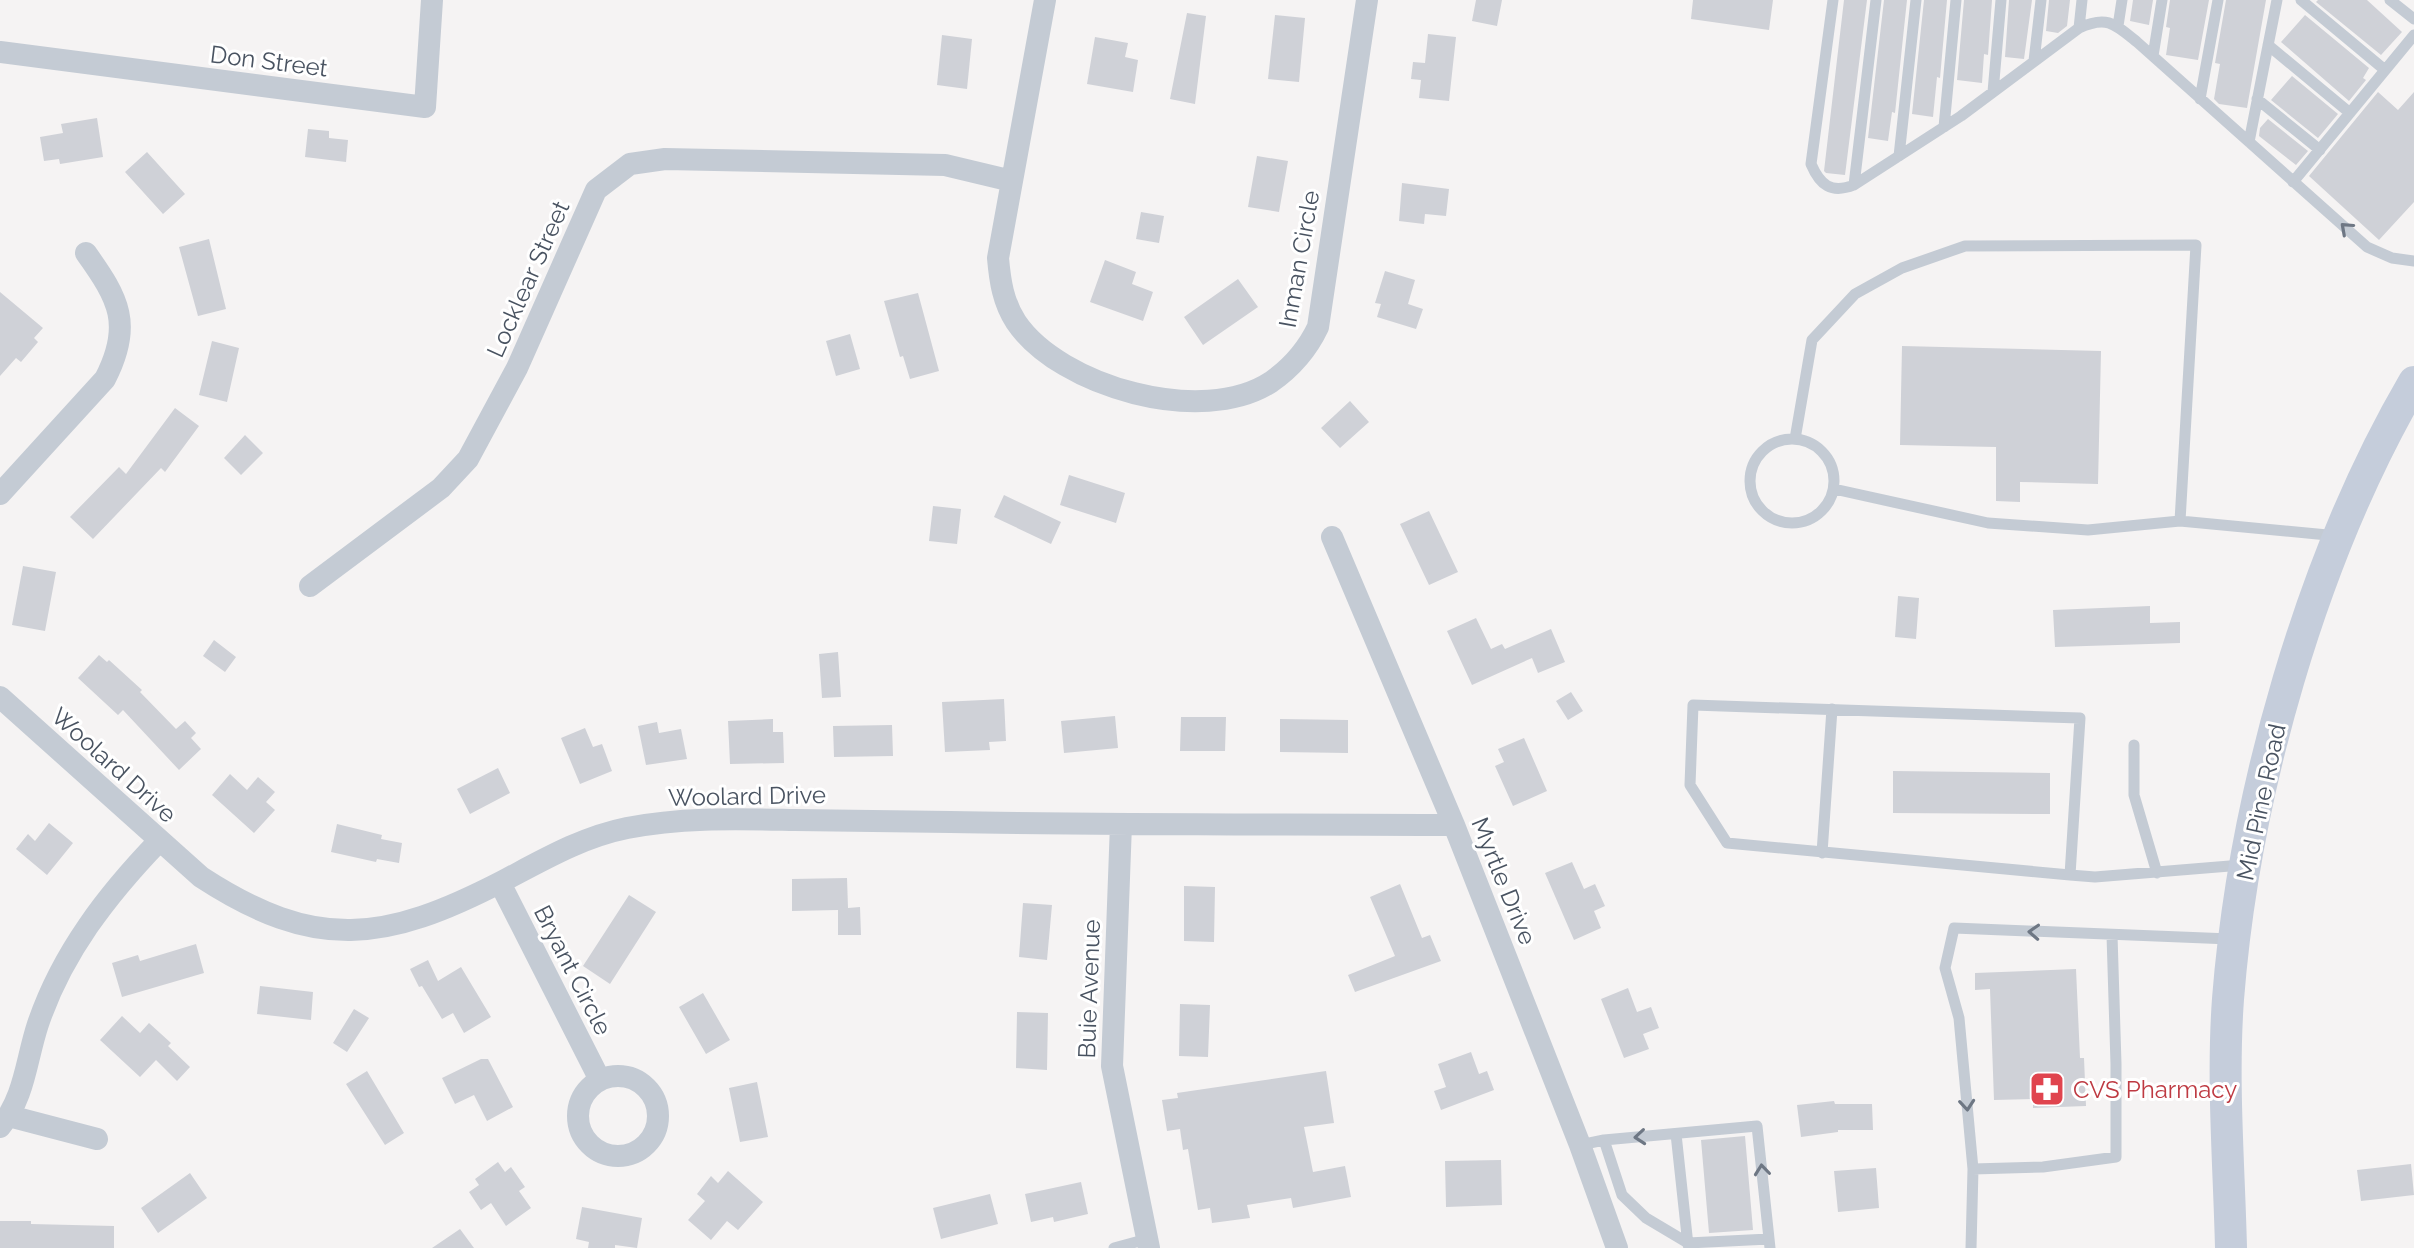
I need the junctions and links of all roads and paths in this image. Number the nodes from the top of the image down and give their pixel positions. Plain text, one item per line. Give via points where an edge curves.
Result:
1 (432, 0) edge
2 (1045, 0) edge
3 (1367, 0) edge
4 (1833, 0) edge
5 (1876, 0) edge
6 (1916, 0) edge
7 (1956, 0) edge
8 (2001, 0) edge
9 (2041, 0) edge
10 (2082, 0) edge
11 (2122, 0) edge
12 (2162, 0) edge
13 (2218, 0) edge
14 (2277, 0) edge
15 (2301, 0) edge
16 (2390, 0) edge
17 (2414, 19) edge
18 (2118, 26) junction
19 (2079, 28) junction
20 (2414, 35) edge
21 (2268, 45) junction
22 (0, 52) edge
23 (2153, 56) junction
24 (2034, 61) junction
25 (2385, 70) junction
26 (1993, 92) junction
27 (2200, 99) junction
28 (2257, 99) junction
29 (2350, 113) junction
30 (1944, 127) junction
31 (2249, 142) junction
32 (2320, 150) junction
33 (1899, 156) junction
34 (1012, 181) junction
35 (2293, 182) junction
36 (1854, 185) junction
37 (86, 253) dead end
38 (2412, 258) edge
39 (2414, 382) edge
40 (1795, 439) junction
41 (1834, 489) junction
42 (0, 494) edge
43 (2180, 521) junction
44 (2338, 536) junction
45 (1332, 537) dead end
46 (310, 586) dead end
47 (0, 697) edge
48 (1832, 709) junction
49 (2134, 745) dead end
50 (1121, 824) junction
51 (1454, 825) junction
52 (159, 841) junction
53 (1822, 853) junction
54 (2246, 865) junction
55 (2157, 873) junction
56 (2070, 875) junction
57 (500, 883) junction
58 (2112, 935) junction
59 (2235, 939) junction
60 (600, 1080) dead end
61 (4, 1122) edge
62 (1676, 1134) junction
63 (97, 1139) dead end
64 (1604, 1140) junction
65 (1580, 1145) junction
66 (1973, 1169) junction
67 (1612, 1198) junction
68 (1148, 1244) edge
69 (1769, 1244) edge
70 (1688, 1246) edge
71 (1114, 1248) edge
72 (1617, 1248) edge
73 (1971, 1248) edge
74 (2231, 1248) edge

1 - 22 street, Don Street via 425,107
2 - 34 street, Inman Circle
3 - 34 street, Inman Circle via 1318,327 1310,344 1271,382 1211,401 1153,397 1087,377 1033,342 1017,324 1000,283 998,258
4 - 36 lane via 1811,164 1828,187 1842,190
5 - 36 lane
6 - 33 lane
7 - 30 lane
8 - 26 lane
9 - 24 lane
10 - 19 lane
11 - 18 lane
12 - 23 lane
13 - 27 lane
14 - 21 lane
15 - 25 lane
16 - 17 lane
18 - 19 lane via 2101,20
18 - 23 lane
19 - 24 lane
20 - 25 lane
21 - 28 lane
21 - 29 lane
23 - 27 lane
24 - 26 lane
25 - 29 lane
26 - 30 lane
27 - 31 lane
28 - 31 lane
28 - 32 lane
29 - 32 lane
30 - 33 lane
31 - 35 lane
32 - 35 lane
33 - 36 lane
34 - 46 street, Locklear Street via 945,165 665,159 630,164 596,190 517,368 468,459 441,488
38 -> 35 lane via 2392,258 2367,247
37 - 42 street via 112,290 120,319 114,362 105,379
39 - 44 main road, Mid Pine Road
40 - 41 lane via 1826,455
40 - 41 lane via 1781,440 1758,455 1749,482 1759,508 1782,523 1796,524 1821,513
40 - 43 lane via 1812,340 1855,294 1902,268 1965,246 2196,245
41 - 43 lane via 1988,523 2088,530
43 - 44 lane
44 - 54 main road, Mid Pine Road via 2278,721
45 - 51 street, Myrtle Drive
47 - 52 street, Woolard Drive
48 - 53 lane
48 - 53 lane via 1693,705 1690,785 1727,843
48 - 56 lane via 2080,718
49 - 55 lane via 2134,795
50 - 51 street, Woolard Drive
50 - 57 street, Woolard Drive via 691,819 594,837
50 - 68 street, Buie Avenue via 1112,1066
51 - 65 street, Myrtle Drive
52 - 57 street, Woolard Drive via 235,899 268,915 324,930 395,926
52 - 61 street via 110,894 61,970 38,1025 19,1097
53 - 56 lane
54 - 55 lane
54 - 59 main road, Mid Pine Road
55 - 56 lane
57 - 60 street, Bryant Circle
58 - 59 lane
58 - 66 lane via 2116,1157
58 -> 66 lane via 1954,928 1945,968 1959,1018
59 - 74 main road, Mid Pine Road via 2226,1071
61 - 63 street
62 -> 64 lane
69 -> 62 lane via 1757,1126
62 - 70 lane
64 - 65 lane
64 - 67 lane
65 - 67 street, Myrtle Drive
66 - 73 lane
67 - 70 lane
67 - 72 street, Myrtle Drive
68 - 71 lane
69 - 70 lane

